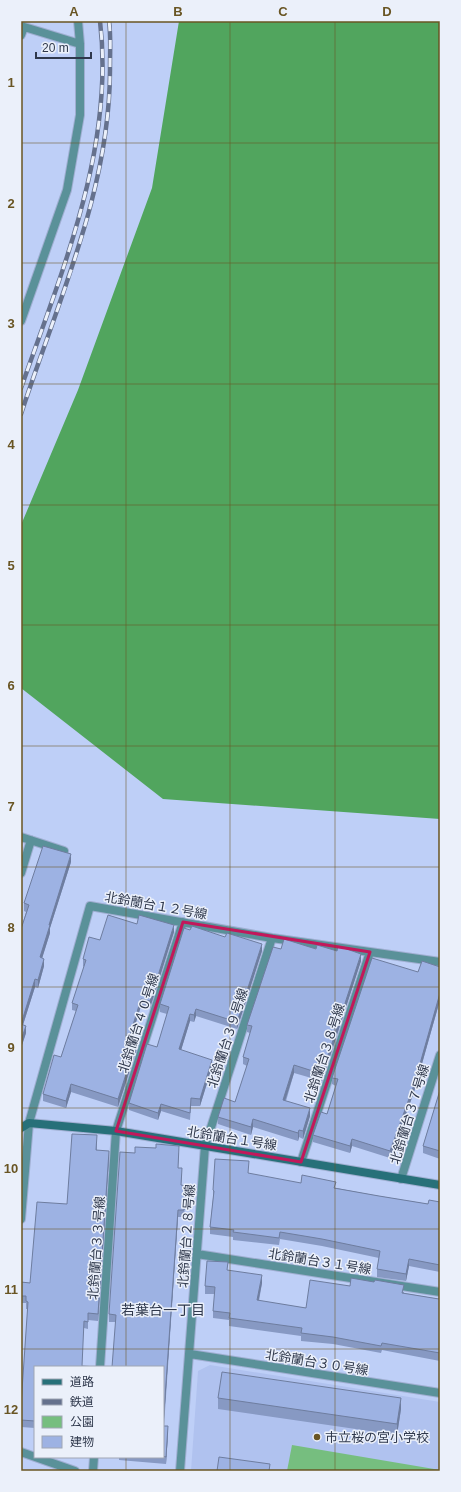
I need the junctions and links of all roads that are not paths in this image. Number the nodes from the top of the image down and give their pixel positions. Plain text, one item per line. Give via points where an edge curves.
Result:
1 (78, 21) edge
2 (22, 30) edge
3 (80, 44) junction
4 (22, 316) edge
5 (21, 837) edge
6 (31, 840) junction
7 (64, 851) edge
8 (21, 873) edge
9 (182, 922) junction
10 (272, 938) junction
11 (370, 952) junction
12 (440, 962) edge
13 (440, 1055) edge
14 (29, 1123) junction
15 (21, 1128) edge
16 (116, 1131) junction
17 (205, 1146) junction
18 (301, 1162) junction
19 (401, 1179) junction
20 (440, 1185) edge
21 (21, 1219) edge
22 (197, 1254) junction
23 (440, 1292) edge
24 (190, 1354) junction
25 (100, 1366) edge
26 (440, 1393) edge
27 (21, 1452) edge
28 (34, 1457) edge
29 (38, 1458) edge
30 (94, 1458) edge
31 (74, 1471) edge
32 (93, 1471) edge
33 (180, 1471) edge

1 - 3 street
2 - 3 street
3 - 4 street via 80,115 67,190
5 - 6 street
6 - 7 street
6 - 8 street
9 - 10 street, 北鈴蘭台１２号線
9 - 14 street, 北鈴蘭台１２号線 via 90,906
9 - 16 street, 北鈴蘭台４０号線
10 - 11 street, 北鈴蘭台１２号線
10 - 17 street, 北鈴蘭台３９号線
11 - 12 street, 北鈴蘭台１２号線
11 - 18 street, 北鈴蘭台３８号線
13 - 19 street, 北鈴蘭台３７号線
14 - 15 street
14 - 16 street, 北鈴蘭台１号線
14 - 21 street
16 - 17 street, 北鈴蘭台１号線
16 - 25 street, 北鈴蘭台３３号線
17 - 18 street, 北鈴蘭台１号線
17 - 22 street, 北鈴蘭台２８号線
18 - 19 street, 北鈴蘭台１号線
19 - 20 street, 北鈴蘭台１号線
22 - 23 street, 北鈴蘭台３１号線
22 - 24 street, 北鈴蘭台２８号線
24 - 26 street, 北鈴蘭台３０号線
24 - 33 street, 北鈴蘭台２８号線
27 - 28 street
29 - 31 street
30 - 32 street

